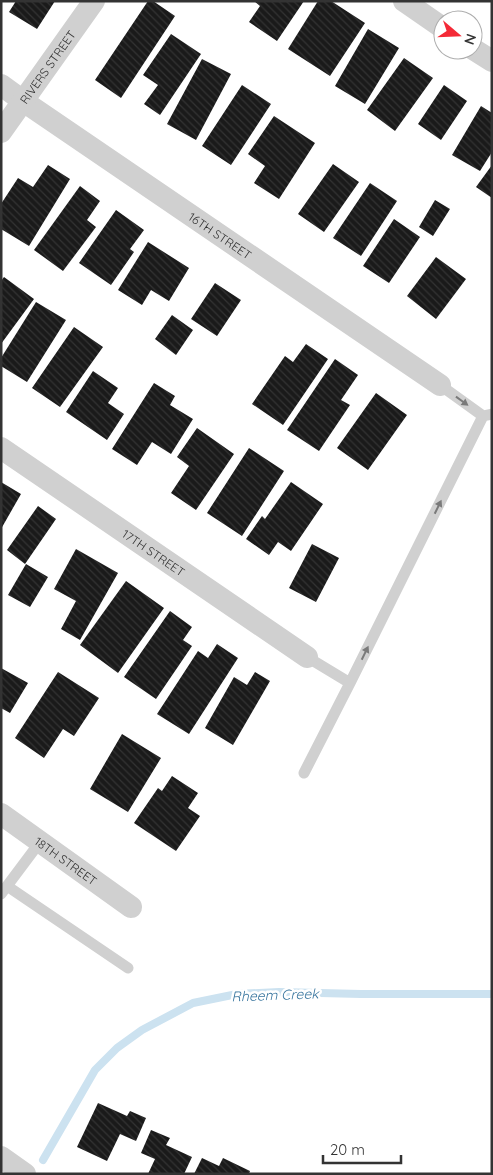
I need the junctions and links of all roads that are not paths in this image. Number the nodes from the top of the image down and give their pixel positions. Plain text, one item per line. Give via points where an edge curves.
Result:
1 (94, 1) edge
2 (404, 1) edge
3 (433, 21) edge
4 (1, 85) edge
5 (24, 101) junction
6 (1, 132) edge
7 (440, 385) joint
8 (487, 415) edge
9 (1, 448) edge
10 (307, 657) joint
11 (350, 683) junction
12 (304, 772) dead end
13 (1, 814) edge
14 (40, 842) junction
15 (4, 890) edge
16 (131, 907) dead end
17 (128, 968) dead end
18 (1, 1157) edge
19 (25, 1174) edge

1 - 5 street, RIVERS STREET
2 - 3 street
4 - 5 street, 16TH STREET
5 - 6 street, RIVERS STREET
5 - 7 street, 16TH STREET
7 -> 8 lane
11 -> 8 lane
9 - 10 street, 17TH STREET
10 - 11 lane
11 - 12 lane
13 - 14 street, 18TH STREET
14 - 15 lane
14 - 16 street, 18TH STREET
15 - 17 lane
18 - 19 street

